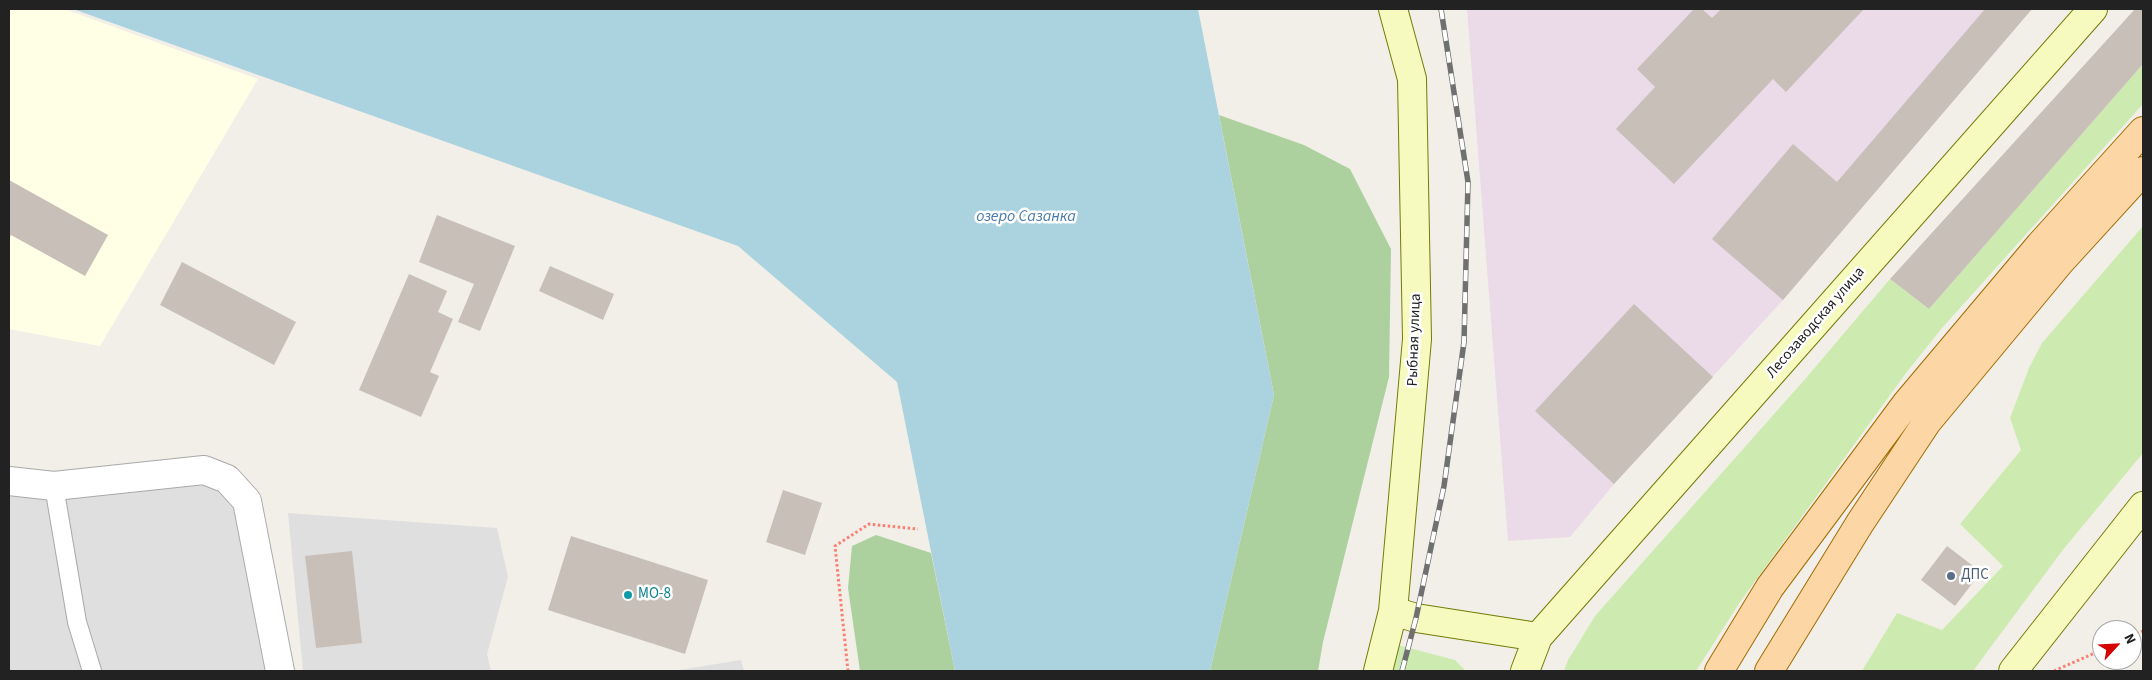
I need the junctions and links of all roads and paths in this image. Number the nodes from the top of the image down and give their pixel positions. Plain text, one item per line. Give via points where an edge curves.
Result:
1 (1394, 9) edge
2 (2093, 9) edge
3 (2143, 131) edge
4 (2143, 171) edge
5 (9, 481) edge
6 (54, 486) junction
7 (2143, 506) edge
8 (918, 528) dead end
9 (1393, 611) junction
10 (1538, 637) junction
11 (2092, 654) edge
12 (92, 671) edge
13 (280, 671) edge
14 (848, 671) edge
15 (1378, 671) edge
16 (1526, 671) edge
17 (1719, 671) edge
18 (1769, 671) edge
19 (2013, 671) edge
20 (2054, 671) edge

1 - 9 street, Рыбная улица via 1412,79 1418,339
2 - 10 street, Лесозаводская улица
3 - 17 main road via 2040,245 1906,404 1770,587
4 - 18 main road via 2060,262 1927,422
5 - 6 street
6 - 12 lane via 77,622
6 - 13 street via 204,470 228,478 247,502
7 - 19 street
8 - 14 path via 868,524 835,546
9 - 10 street via 1416,618
9 - 15 street, Рыбная улица
10 - 16 street, Лесозаводская улица
11 - 20 path

